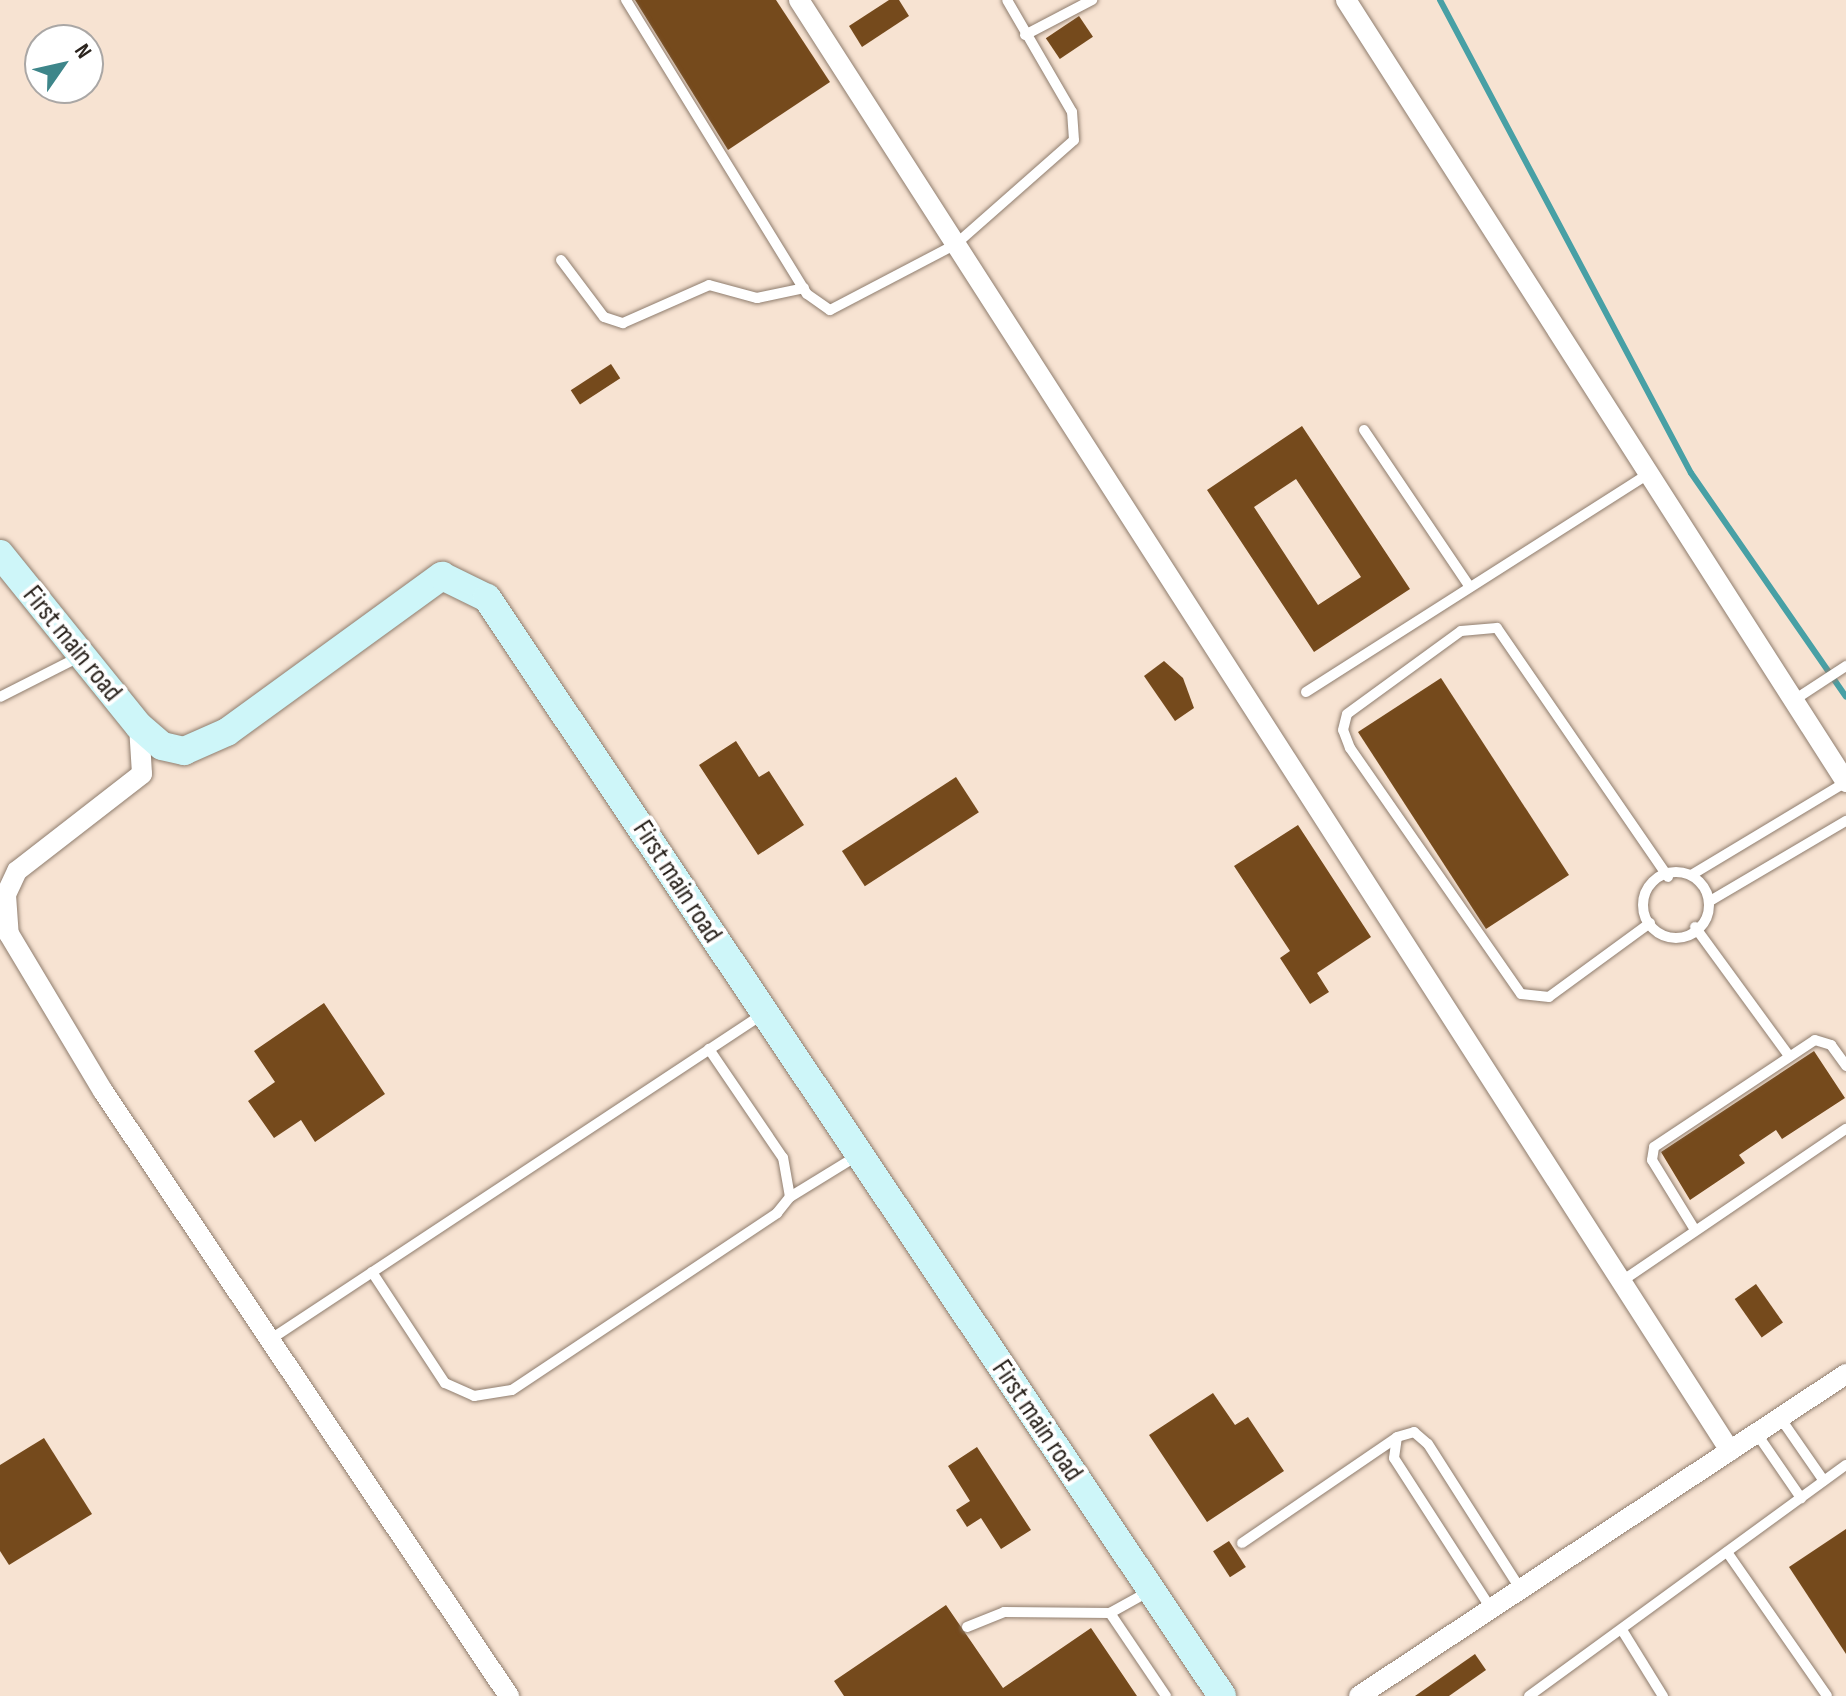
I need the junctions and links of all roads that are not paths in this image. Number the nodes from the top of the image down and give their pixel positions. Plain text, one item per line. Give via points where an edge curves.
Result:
1 (626, 0) edge
2 (799, 0) edge
3 (1007, 0) edge
4 (1092, 0) edge
5 (1346, 0) edge
6 (1025, 35) junction
7 (956, 244) junction
8 (561, 260) dead end
9 (804, 288) junction
10 (1364, 430) dead end
11 (1645, 476) junction
12 (0, 554) edge
13 (1470, 587) junction
14 (81, 656) junction
15 (1846, 666) edge
16 (1306, 692) dead end
17 (0, 697) edge
18 (1791, 703) junction
19 (139, 726) junction
20 (1846, 782) edge
21 (1846, 821) edge
22 (1693, 874) junction
23 (1668, 877) junction
24 (1710, 901) junction
25 (1650, 923) junction
26 (1695, 927) junction
27 (763, 1014) junction
28 (709, 1049) junction
29 (1789, 1056) junction
30 (1846, 1066) edge
31 (1846, 1129) edge
32 (858, 1155) junction
33 (790, 1197) junction
34 (1695, 1230) junction
35 (372, 1272) junction
36 (1622, 1281) junction
37 (271, 1339) junction
38 (1846, 1374) edge
39 (1781, 1419) junction
40 (1757, 1434) junction
41 (1397, 1437) junction
42 (1730, 1451) junction
43 (1846, 1465) edge
44 (1824, 1481) junction
45 (1801, 1498) junction
46 (1242, 1543) dead end
47 (1727, 1552) junction
48 (1519, 1587) junction
49 (1151, 1590) junction
50 (1490, 1607) junction
51 (1110, 1613) junction
52 (967, 1627) dead end
53 (1622, 1630) junction
54 (509, 1696) edge
55 (1166, 1696) edge
56 (1222, 1696) edge
57 (1359, 1696) edge
58 (1529, 1696) edge
59 (1663, 1696) edge
60 (1827, 1696) edge

1 - 9 lane
2 - 7 street
3 - 6 lane
4 - 6 lane
5 - 11 street
6 - 7 lane via 1072,112 1074,140
7 - 9 lane via 844,308 819,307
7 - 36 street
8 - 9 lane via 604,317 623,323 709,285 757,298
10 - 13 lane
11 - 13 lane
11 - 18 street
12 - 14 street, First main road
13 - 16 lane
14 - 17 lane
14 - 19 street, First main road
15 - 18 lane
18 - 20 street
19 - 27 street, First main road via 173,750 212,742 442,576 487,598
19 - 37 street via 142,774 17,871 6,895 9,934 103,1091
20 - 22 lane
21 - 24 lane
22 - 23 lane via 1684,870
22 - 24 lane
23 - 25 lane via 1640,896
23 - 25 lane via 1497,628 1461,631 1347,714 1343,730 1350,748 1521,994 1549,997
24 - 26 lane via 1712,912
25 - 26 lane via 1669,941
26 - 29 lane
27 - 28 lane
27 - 32 street, First main road
28 - 33 lane via 783,1158
28 - 35 lane
29 - 30 lane via 1823,1041
29 - 34 lane via 1654,1147 1652,1160
31 - 34 lane
32 - 33 lane
32 - 49 street, First main road
33 - 35 lane via 764,1222 512,1390 494,1395 458,1394 445,1383
34 - 36 lane
35 - 37 lane
36 - 42 street
37 - 54 street
38 - 39 street
39 - 40 street
39 - 44 lane
40 - 42 street
40 - 45 lane
41 - 46 lane
41 - 48 lane via 1414,1432 1428,1444
41 - 50 lane via 1394,1458
42 - 48 street
43 - 44 lane
44 - 45 lane
45 - 47 lane
47 - 53 lane
47 - 60 lane
48 - 50 street
49 - 51 lane
49 - 56 street, First main road
50 - 57 street
51 - 52 lane via 1004,1612
51 - 55 lane
53 - 58 lane
53 - 59 lane

